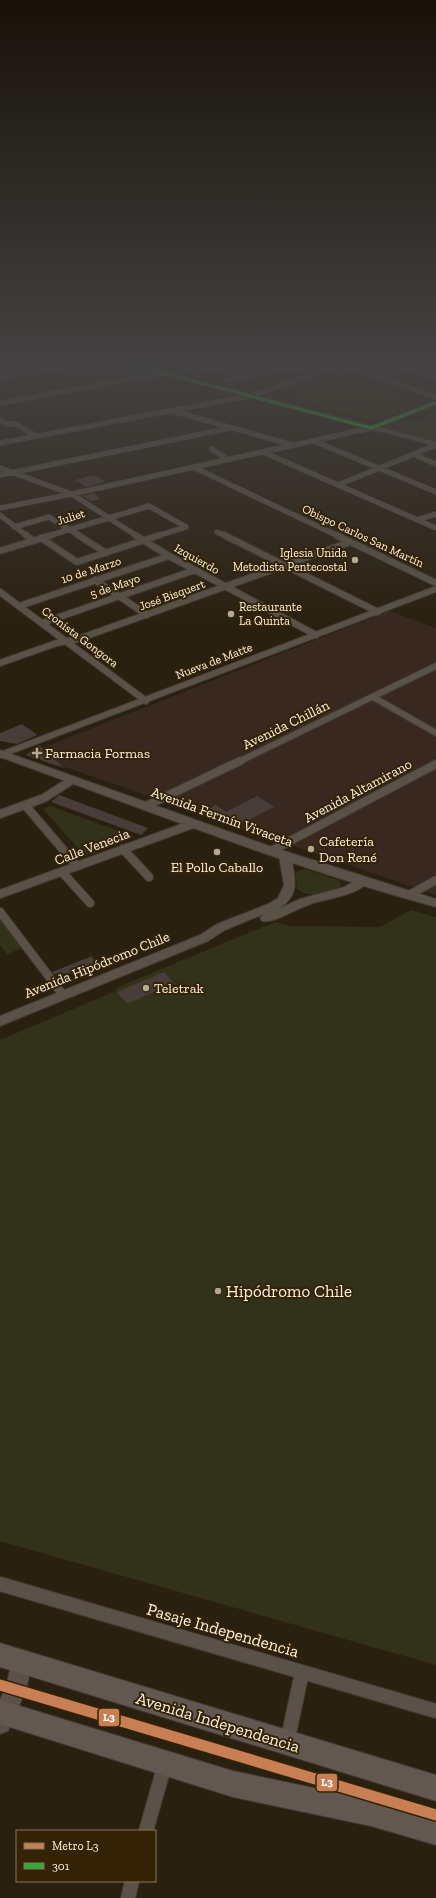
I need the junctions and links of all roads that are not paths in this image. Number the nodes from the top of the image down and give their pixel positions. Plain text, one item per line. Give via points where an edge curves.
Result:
1 (124, 450) edge
2 (213, 450) edge
3 (273, 450) edge
4 (335, 450) edge
5 (424, 450) edge
6 (263, 452) junction
7 (413, 454) junction
8 (227, 459) junction
9 (436, 464) edge
10 (194, 467) junction
11 (0, 468) edge
12 (379, 468) junction
13 (12, 472) junction
14 (0, 475) edge
15 (338, 485) junction
16 (436, 492) edge
17 (72, 494) junction
18 (0, 508) edge
19 (436, 514) edge
20 (0, 516) edge
21 (107, 518) junction
22 (417, 520) junction
23 (14, 527) junction
24 (436, 528) edge
25 (69, 529) junction
26 (217, 532) dead end
27 (41, 538) junction
28 (33, 541) junction
29 (144, 541) junction
30 (350, 542) junction
31 (0, 551) edge
32 (106, 553) junction
33 (169, 556) junction
34 (285, 566) junction
35 (195, 570) junction
36 (95, 580) junction
37 (436, 583) edge
38 (226, 587) junction
39 (436, 589) edge
40 (0, 592) edge
41 (119, 596) junction
42 (19, 606) junction
43 (378, 612) junction
44 (148, 615) junction
45 (42, 623) junction
46 (316, 635) junction
47 (66, 641) junction
48 (0, 663) edge
49 (436, 666) edge
50 (373, 697) junction
51 (146, 701) junction
52 (436, 733) edge
53 (1, 754) edge
54 (436, 764) edge
55 (72, 780) junction
56 (25, 805) junction
57 (146, 806) junction
58 (0, 814) edge
59 (193, 824) junction
60 (123, 849) junction
61 (271, 851) junction
62 (285, 856) junction
63 (77, 866) junction
64 (62, 872) junction
65 (149, 877) dead end
66 (436, 880) edge
67 (362, 882) junction
68 (0, 894) edge
69 (409, 895) junction
70 (90, 903) dead end
71 (436, 903) edge
72 (0, 912) edge
73 (204, 938) junction
74 (63, 995) junction
75 (0, 1021) edge
76 (0, 1584) edge
77 (11, 1659) edge
78 (302, 1672) junction
79 (436, 1711) edge
80 (2, 1716) edge
81 (287, 1743) junction
82 (165, 1764) junction
83 (436, 1788) edge
84 (146, 1830) edge
85 (436, 1832) edge
86 (132, 1882) edge
87 (128, 1898) edge

1 - 13 street
2 - 8 street
3 - 6 street
4 - 12 street
5 - 7 street
6 - 8 street
6 - 15 street
7 - 9 street
7 - 12 street
8 - 10 street
10 - 17 street
10 - 30 street, Obispo Carlos San Martín
11 - 13 street, Izquierdo
12 - 15 street
12 - 16 street
13 - 14 street
13 - 17 street, Izquierdo
15 - 22 street
17 - 18 street
17 - 21 street, Izquierdo
19 - 22 street
20 - 23 street
21 - 25 street, Juliet
21 - 29 street, Izquierdo
21 - 29 street, Juliet via 149,506 186,527
22 - 24 street
23 - 25 street via 49,517
23 - 28 street
25 - 27 street, Juliet
25 - 32 street
26 - 34 street
27 - 28 street, Juliet
27 - 32 street via 77,562
28 - 31 street, Juliet
29 - 32 street
29 - 33 street, Izquierdo
30 - 34 street, José Bisquert
30 - 37 street, Obispo Carlos San Martín
33 - 35 street, Izquierdo
33 - 36 street, 10 de Marzo
34 - 38 street, José Bisquert
34 - 43 street
35 - 38 street, Izquierdo
35 - 41 street, 5 de Mayo
36 - 41 street
36 - 42 street, 10 de Marzo
38 - 44 street, José Bisquert
38 - 46 street, Izquierdo
39 - 43 street, Nueva de Matte
40 - 42 street, Cronista Gongora
41 - 44 street
41 - 45 street, 5 de Mayo
42 - 45 street, Cronista Gongora
43 - 46 street, Nueva de Matte
44 - 47 street, José Bisquert
45 - 47 street, Cronista Gongora
46 - 51 street, Nueva de Matte
47 - 48 street, José Bisquert
47 - 51 street, Cronista Gongora
49 - 50 street, Avenida Chillán
50 - 52 street
50 - 57 street, Avenida Chillán
51 - 53 street, Nueva de Matte
53 - 55 main road, Avenida Fermín Vivaceta
54 - 61 street, Avenida Altamirano
55 - 56 street via 50,795
55 - 57 main road, Avenida Fermín Vivaceta
56 - 58 street
56 - 63 street
57 - 59 main road, Avenida Fermín Vivaceta
59 - 60 street, Calle Venecia
59 - 61 main road, Avenida Fermín Vivaceta
60 - 63 street, Calle Venecia
60 - 65 street
61 - 62 main road, Avenida Fermín Vivaceta
62 - 67 main road, Avenida Fermín Vivaceta
62 - 73 street, Avenida Hipódromo Chile via 290,885 288,894 282,901 221,927
63 - 64 street, Calle Venecia
64 - 68 street, Calle Venecia
64 - 70 street
66 - 69 street
67 - 69 main road, Avenida Fermín Vivaceta
67 - 73 street, Avenida Hipódromo Chile via 348,890 304,902 226,934
69 - 71 main road, Avenida Fermín Vivaceta
72 - 74 street
73 - 74 street, Avenida Hipódromo Chile
74 - 75 street, Avenida Hipódromo Chile
76 - 78 street, Pasaje Independencia
77 - 80 main road via 15,1690
77 - 81 main road, Avenida Independencia
78 - 79 street, Pasaje Independencia
78 - 81 street
80 - 82 main road
81 - 83 main road, Avenida Independencia
82 - 84 street
82 - 85 main road via 276,1794 371,1813
86 - 87 street

